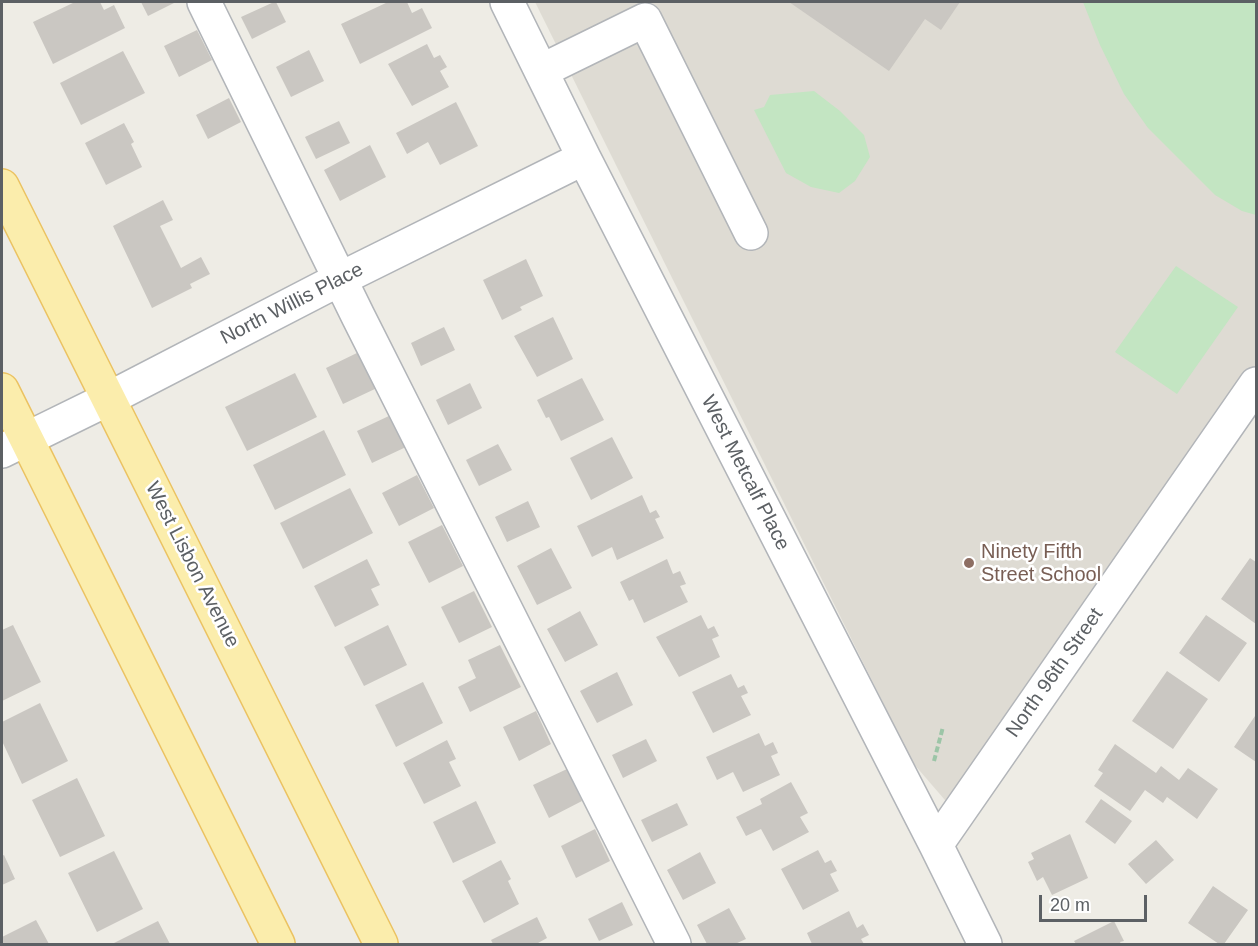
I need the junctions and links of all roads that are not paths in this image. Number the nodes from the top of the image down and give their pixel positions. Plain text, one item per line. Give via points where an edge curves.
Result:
1 (204, 2) edge
2 (507, 2) edge
3 (541, 71) junction
4 (584, 158) junction
5 (2, 186) edge
6 (751, 233) dead end
7 (340, 279) junction
8 (1257, 384) edge
9 (2, 390) edge
10 (108, 399) junction
11 (14, 445) edge
12 (936, 845) junction
13 (278, 945) edge
14 (381, 945) edge
15 (674, 945) edge
16 (984, 945) edge

1 - 7 street
2 - 3 street, West Metcalf Place
3 - 4 street, West Metcalf Place
3 - 6 street via 645,20
4 - 7 street, North Willis Place
4 - 12 street, West Metcalf Place
5 - 10 main road, West Lisbon Avenue
7 - 10 street, North Willis Place
7 - 15 street
8 - 12 street, North 96th Street
9 - 11 main road
10 - 11 street, North Willis Place
10 - 14 main road, West Lisbon Avenue
11 - 13 main road
12 - 16 street, West Metcalf Place

